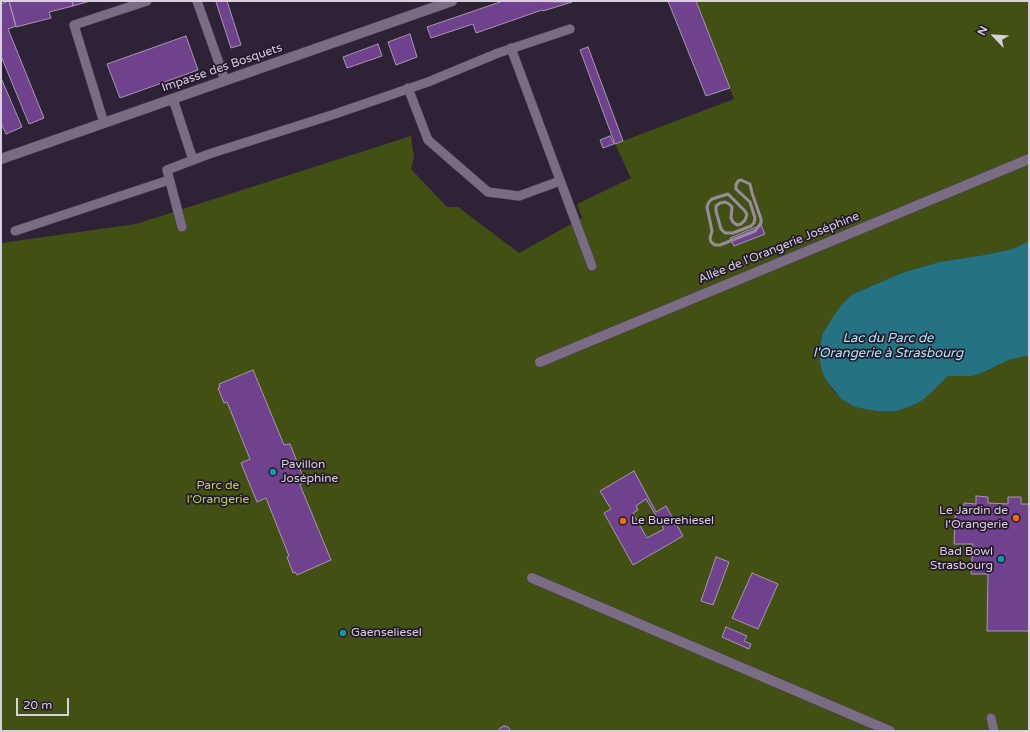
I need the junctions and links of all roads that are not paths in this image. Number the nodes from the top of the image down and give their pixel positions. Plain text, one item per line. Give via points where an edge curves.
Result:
1 (147, 1) edge
2 (196, 1) edge
3 (452, 1) edge
4 (570, 29) dead end
5 (511, 48) junction
6 (225, 80) junction
7 (408, 88) junction
8 (173, 98) junction
9 (104, 123) junction
10 (1, 159) edge
11 (1029, 159) edge
12 (193, 160) junction
13 (169, 180) junction
14 (560, 181) junction
15 (182, 227) dead end
16 (15, 231) dead end
17 (592, 266) dead end
18 (540, 362) dead end
19 (532, 578) dead end
20 (991, 718) dead end
21 (890, 731) edge
22 (994, 731) edge

1 - 9 lane via 74,25
2 - 6 lane
3 - 6 street, Impasse des Bosquets
4 - 5 lane
5 - 7 lane
5 - 14 lane
6 - 8 street, Impasse des Bosquets
7 - 12 lane
7 - 14 lane via 428,140 488,192 519,196
8 - 9 street, Impasse des Bosquets
8 - 12 lane
9 - 10 street, Impasse des Bosquets
11 - 18 street, Allée de l'Orangerie Joséphine
12 - 13 lane via 167,170
13 - 15 lane
13 - 16 lane
14 - 17 lane
19 - 21 street
20 - 22 lane

